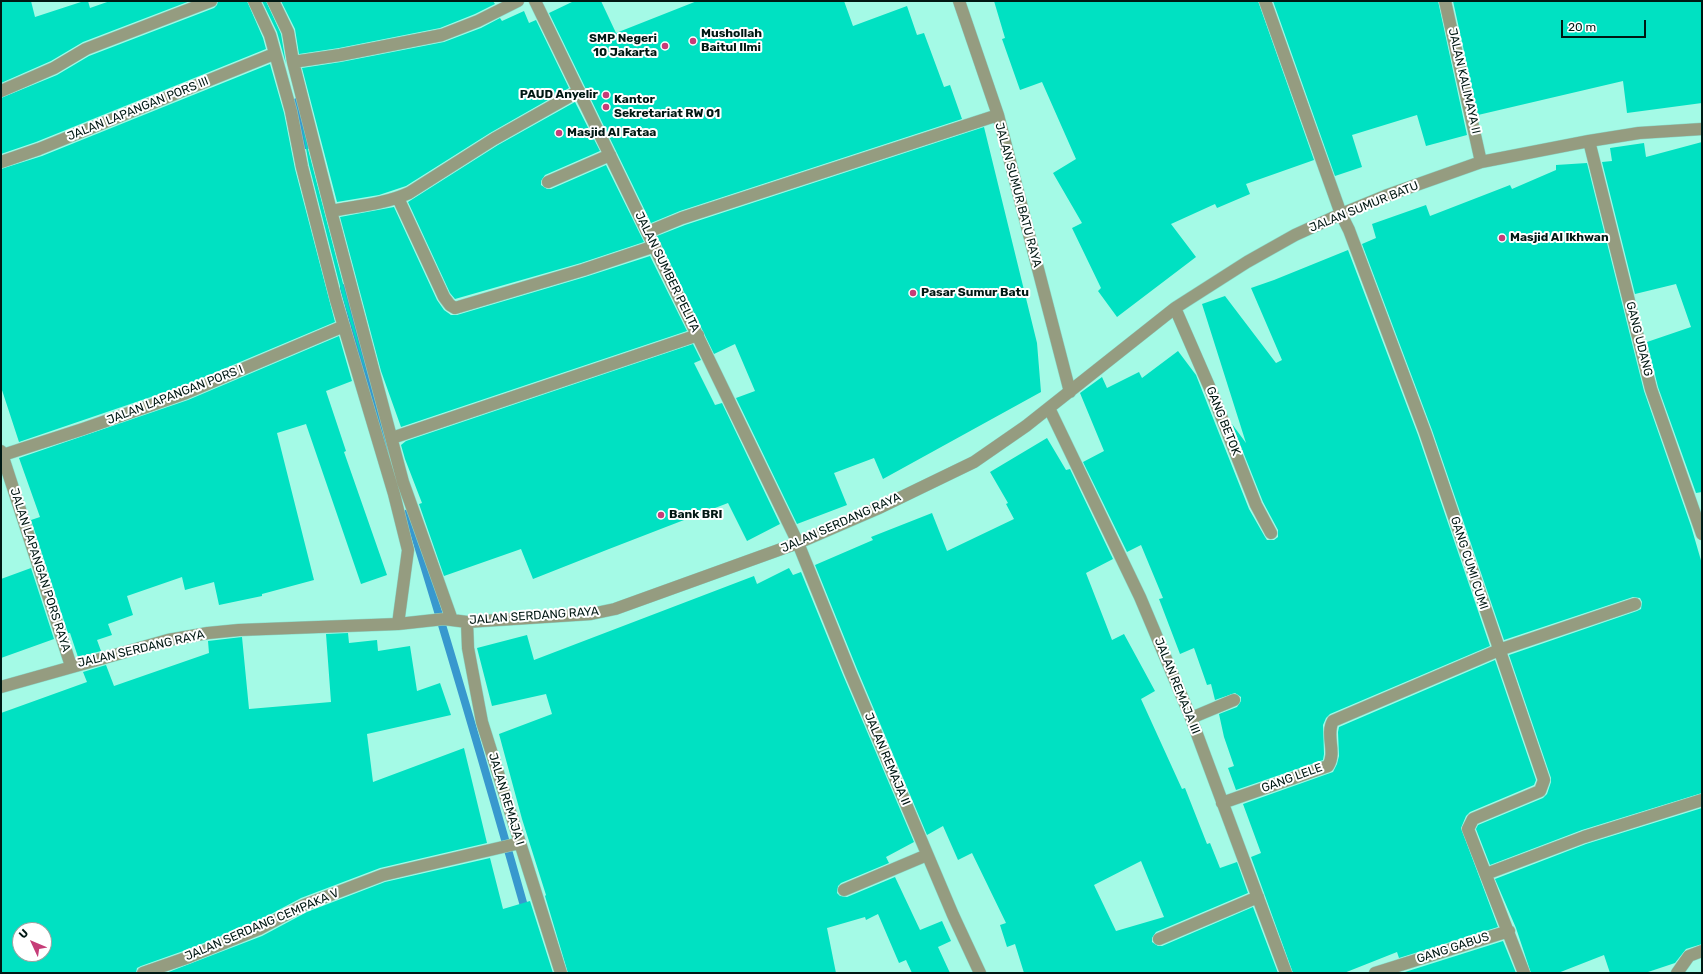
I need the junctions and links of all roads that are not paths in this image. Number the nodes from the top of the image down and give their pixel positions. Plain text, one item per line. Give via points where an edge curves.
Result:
1 (211, 1) edge
2 (254, 1) edge
3 (273, 1) edge
4 (518, 1) edge
5 (535, 1) edge
6 (959, 1) edge
7 (1265, 1) edge
8 (1445, 1) edge
9 (274, 54) junction
10 (293, 62) junction
11 (1, 90) edge
12 (579, 91) junction
13 (998, 115) junction
14 (1702, 129) edge
15 (1589, 141) junction
16 (610, 155) junction
17 (1, 162) edge
18 (1481, 162) junction
19 (548, 182) dead end
20 (398, 198) junction
21 (331, 211) junction
22 (1341, 214) junction
23 (648, 232) junction
24 (655, 246) junction
25 (1175, 308) junction
26 (344, 326) junction
27 (698, 335) junction
28 (1070, 392) junction
29 (1049, 408) junction
30 (392, 438) junction
31 (2, 453) edge
32 (1271, 533) dead end
33 (1702, 534) edge
34 (798, 544) junction
35 (1635, 604) dead end
36 (448, 620) junction
37 (467, 622) junction
38 (398, 624) junction
39 (1498, 650) junction
40 (72, 666) junction
41 (1, 687) edge
42 (1234, 700) dead end
43 (1191, 718) junction
44 (1702, 800) edge
45 (1222, 803) junction
46 (515, 845) junction
47 (927, 855) junction
48 (1486, 874) junction
49 (844, 890) dead end
50 (1258, 897) junction
51 (1509, 931) junction
52 (1159, 939) dead end
53 (1702, 951) edge
54 (144, 973) edge
55 (561, 973) edge
56 (980, 973) edge
57 (1286, 973) edge
58 (1374, 973) edge
59 (1524, 973) edge
60 (1677, 973) edge

1 - 11 street via 86,50 54,68
2 - 9 street via 270,35
3 - 10 street via 288,32
4 - 10 street via 478,21 442,34
5 - 12 street, JALAN SUMBER PELITA
6 - 13 street, JALAN SUMUR BATU RAYA
7 - 22 street, GANG CUMI CUMI
8 - 18 street, JALAN KALIMAYA II
9 - 17 street, JALAN LAPANGAN PORS III via 39,150
9 - 26 street via 291,111 302,167
10 - 21 street
12 - 16 street, JALAN SUMBER PELITA
12 - 20 street
13 - 23 street via 682,218
13 - 28 street, JALAN SUMUR BATU RAYA
14 - 15 street, JALAN SUMUR BATU
15 - 18 street, JALAN SUMUR BATU
15 - 33 street, GANG UDANG via 1651,389
16 - 19 street
16 - 23 street, JALAN SUMBER PELITA
18 - 22 street, JALAN SUMUR BATU
20 - 21 street
20 - 24 street via 444,298 455,308
21 - 30 street
22 - 25 street, JALAN SUMUR BATU via 1295,235 1246,262
22 - 39 street, GANG CUMI CUMI via 1426,432
23 - 24 street, JALAN SUMBER PELITA
24 - 27 street, JALAN SUMBER PELITA
25 - 28 street, JALAN SUMUR BATU
25 - 32 street, GANG BETOK via 1256,505
26 - 31 street, JALAN LAPANGAN PORS I via 186,393 83,429
26 - 38 street via 408,550
27 - 30 street
27 - 34 street, JALAN SUMBER PELITA
28 - 29 street, JALAN SERDANG RAYA
29 - 34 street, JALAN SERDANG RAYA via 974,462
29 - 43 street, JALAN REMAJA III via 1140,597
30 - 36 street via 403,482
31 - 40 street, JALAN LAPANGAN PORS RAYA
34 - 37 street, JALAN SERDANG RAYA via 615,609 591,614
34 - 47 street, JALAN REMAJA II
35 - 39 street
36 - 37 street, JALAN SERDANG RAYA
36 - 38 street, JALAN SERDANG RAYA
37 - 46 street, JALAN REMAJA I via 468,648 482,722
38 - 40 street, JALAN SERDANG RAYA via 208,633 168,640
39 - 45 street, GANG LELE via 1333,721 1330,730 1332,757 1328,766
39 - 48 street, GANG CUMI CUMI via 1544,780 1540,791 1473,819 1468,829
40 - 41 street, JALAN SERDANG RAYA
42 - 43 street
43 - 45 street, JALAN REMAJA III
44 - 48 street via 1584,837
45 - 50 street, JALAN REMAJA III
46 - 54 street, JALAN SERDANG CEMPAKA V via 383,875 304,904 259,929
46 - 55 street, JALAN REMAJA I
47 - 49 street
47 - 56 street, JALAN REMAJA II
48 - 51 street, GANG CUMI CUMI
50 - 52 street
50 - 57 street, JALAN REMAJA III
51 - 58 street, GANG GABUS
51 - 59 street, GANG CUMI CUMI
53 - 60 street via 1689,956

